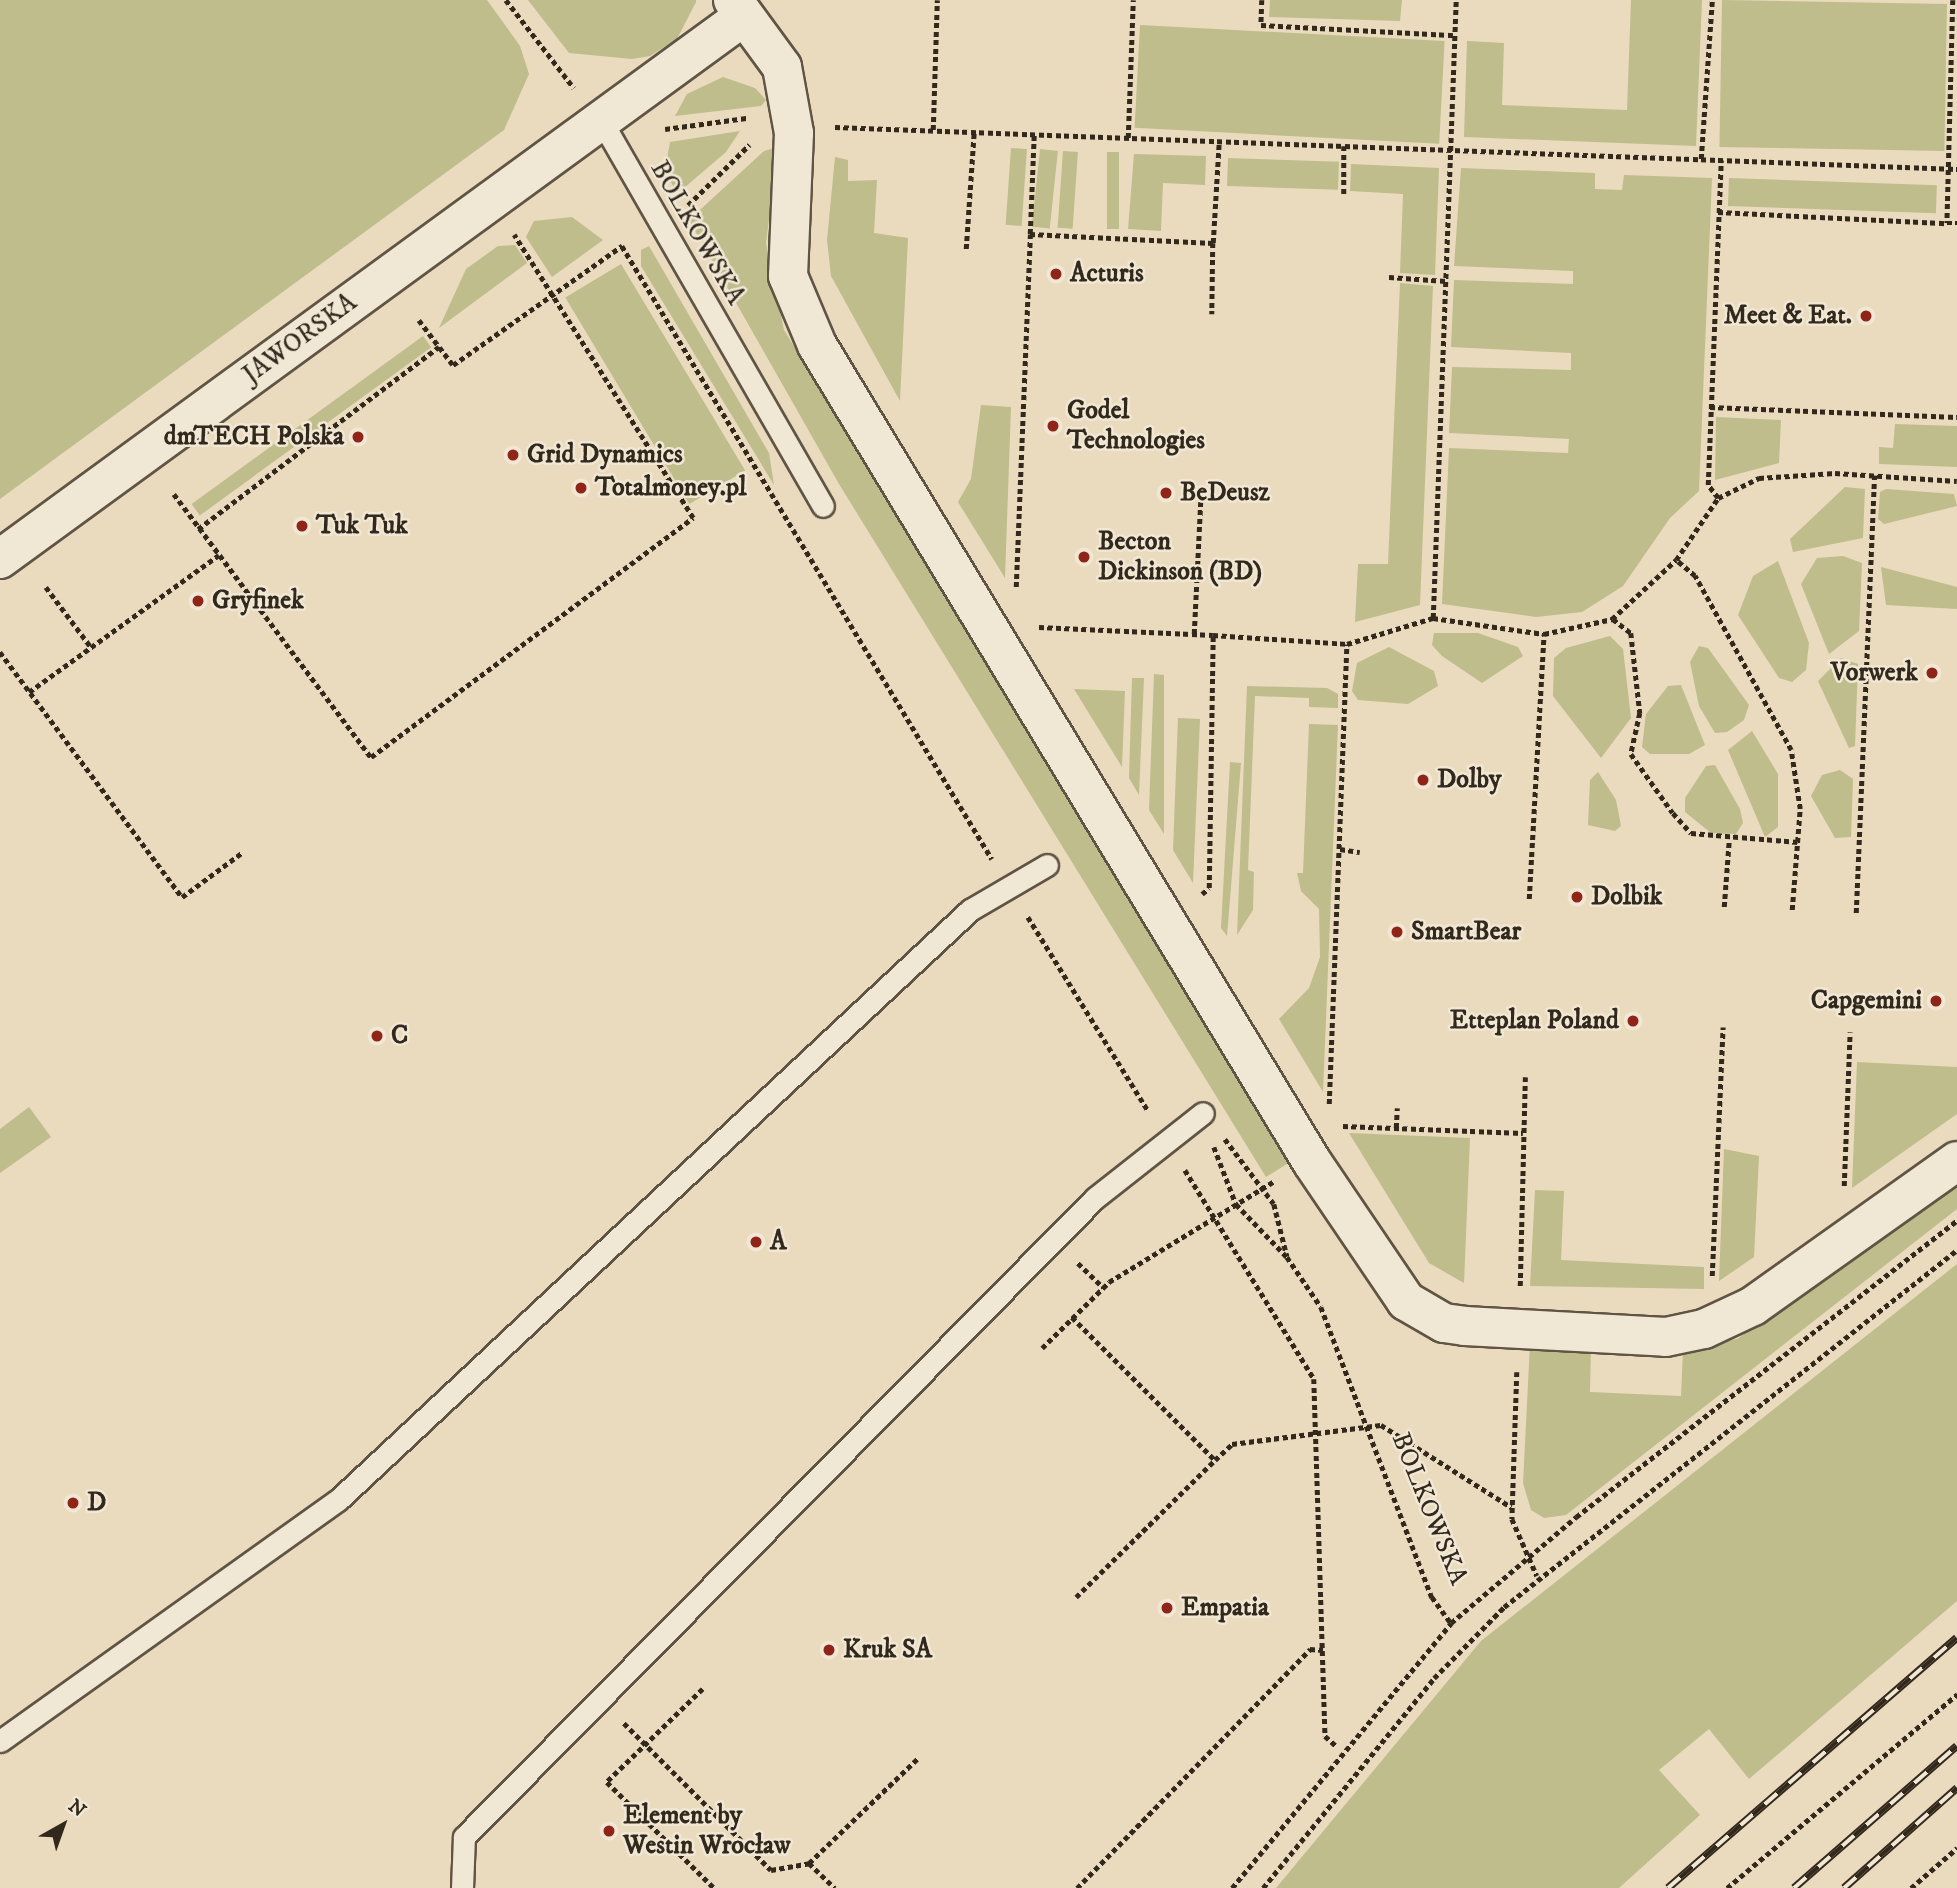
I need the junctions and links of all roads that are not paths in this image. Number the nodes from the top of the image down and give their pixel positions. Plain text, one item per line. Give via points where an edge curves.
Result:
1 (738, 8) edge
2 (601, 120) junction
3 (824, 506) dead end
4 (0, 559) edge
5 (1046, 865) dead end
6 (1203, 1113) road end
7 (1957, 1161) edge
8 (0, 1741) edge
9 (462, 1888) edge

1 - 2 street, JAWORSKA
1 - 7 street via 782,67 792,111 792,287 817,345 1391,1284 1444,1323 1666,1337 1704,1329 1753,1306
2 - 3 lane, BOLKOWSKA
2 - 4 street, JAWORSKA
5 - 8 lane via 960,919 338,1500
6 - 9 lane via 1095,1198 464,1837

